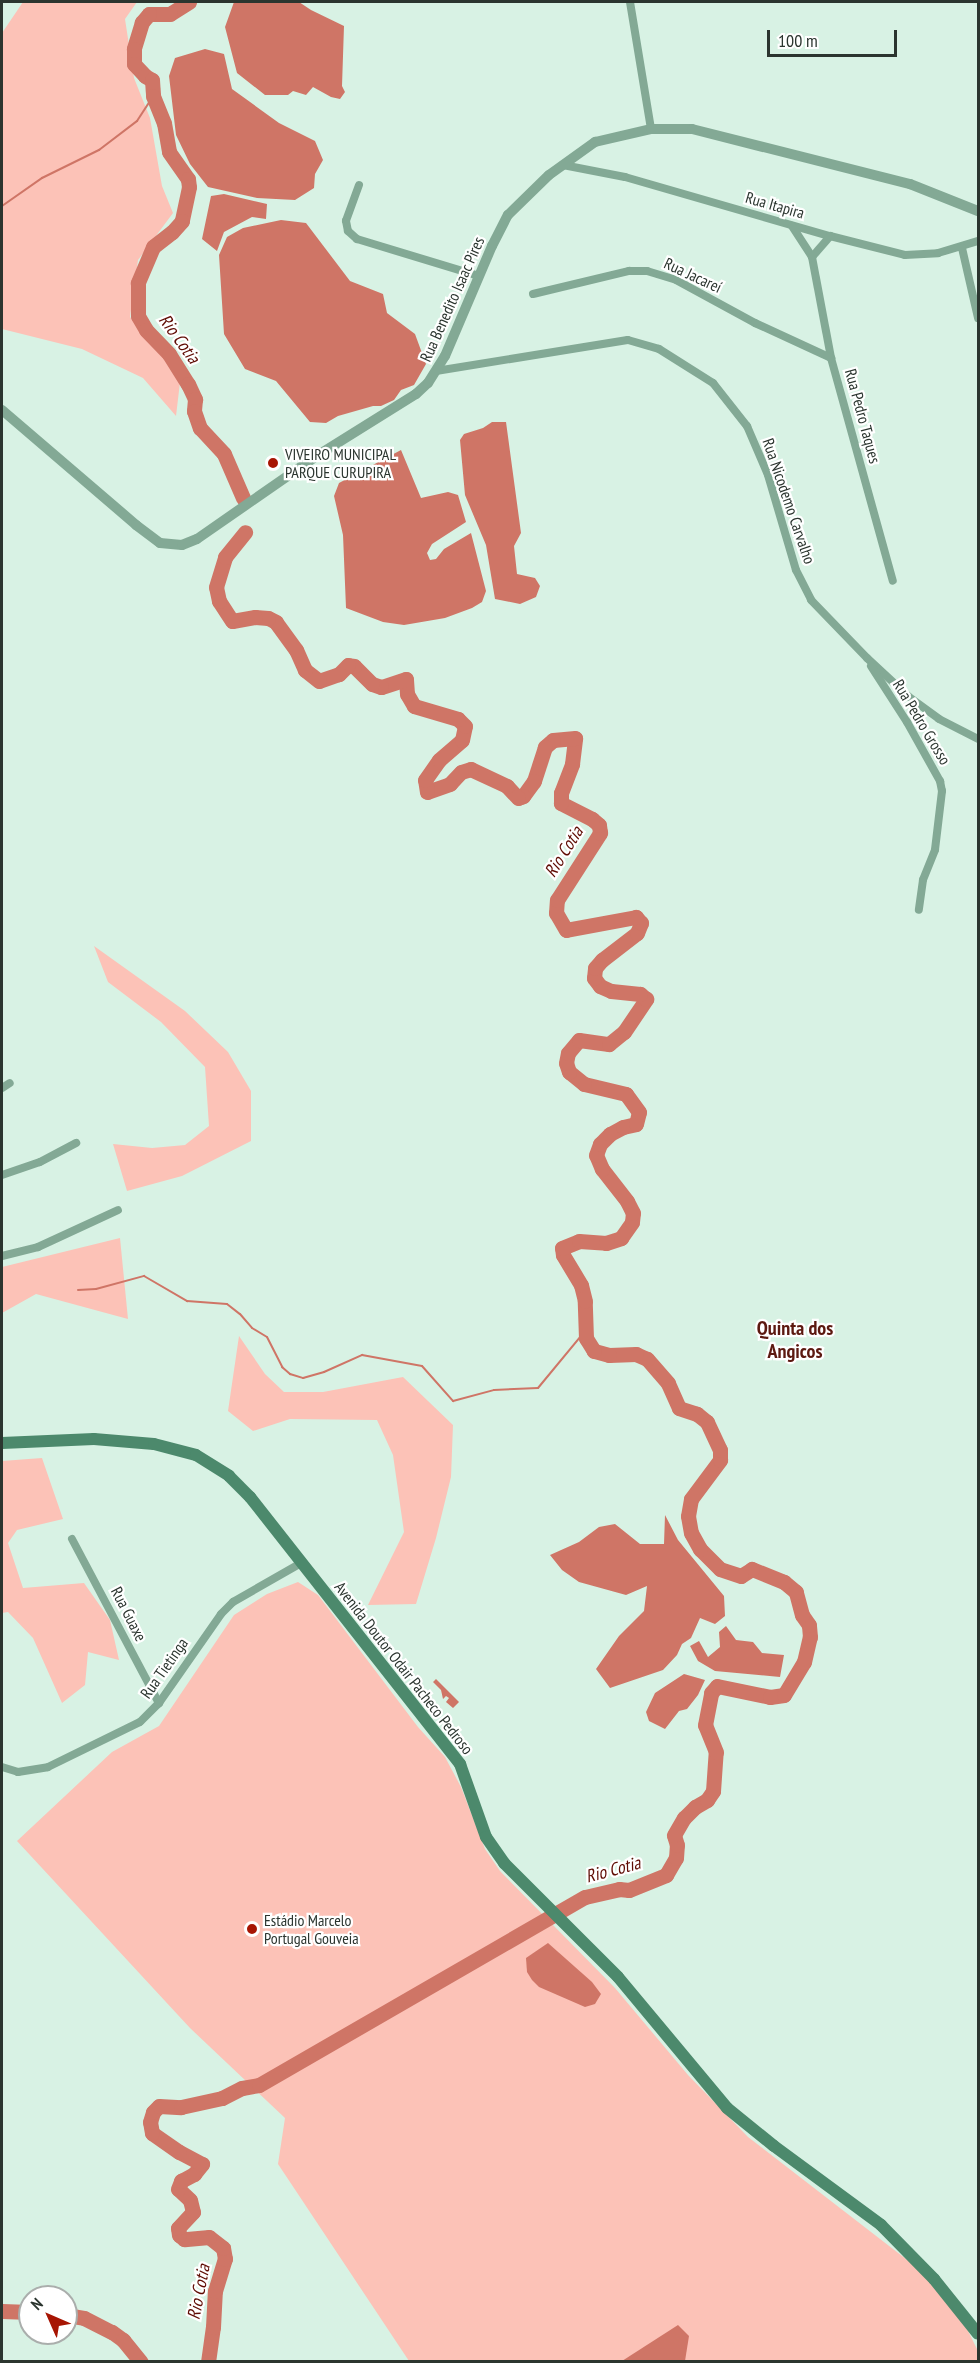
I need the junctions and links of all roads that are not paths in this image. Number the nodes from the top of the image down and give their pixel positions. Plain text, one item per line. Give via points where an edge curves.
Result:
1 (630, 2) edge
2 (651, 129) junction
3 (563, 165) junction
4 (359, 185) dead end
5 (978, 211) edge
6 (791, 225) junction
7 (830, 236) junction
8 (978, 241) edge
9 (962, 248) junction
10 (812, 257) junction
11 (479, 276) junction
12 (533, 294) dead end
13 (978, 318) edge
14 (831, 358) junction
15 (436, 371) junction
16 (2, 410) edge
17 (893, 581) dead end
18 (867, 658) junction
19 (978, 739) edge
20 (919, 910) dead end
21 (10, 1083) dead end
22 (2, 1088) edge
23 (76, 1143) dead end
24 (2, 1175) edge
25 (118, 1210) dead end
26 (2, 1256) edge
27 (2, 1443) edge
28 (72, 1539) dead end
29 (301, 1563) junction
30 (159, 1703) junction
31 (2, 1767) edge
32 (978, 2334) edge

1 - 2 street
2 - 3 street, Rua Benedito Isaac Pires via 595,142
2 - 5 street, Rua Benedito Isaac Pires via 692,129 730,137 910,184
3 - 6 street, Rua Itapira via 625,177
3 - 11 street, Rua Benedito Isaac Pires via 508,215
4 - 11 street via 346,221 348,231 357,239
6 - 7 street, Rua Itapira
6 - 10 street, Rua Pedro Taques
7 - 9 street, Rua Itapira via 904,255
7 - 10 street
8 - 9 street, Rua Itapira
9 - 13 street
10 - 14 street, Rua Pedro Taques
11 - 15 street, Rua Benedito Isaac Pires
12 - 14 street, Rua Jacareí via 629,271 647,271 676,280
14 - 17 street, Rua Pedro Taques
15 - 16 street, Rua Benedito Isaac Pires via 416,394 315,456 197,539 182,545 160,543 135,525
15 - 18 street, Rua Nicodemo Carvalho via 628,340 659,349 713,383 747,426 768,475 803,587
18 - 19 street, Rua Nicodemo Carvalho via 929,712
18 - 20 street, Rua Pedro Grosso via 940,781 934,850 923,880
21 - 22 street
23 - 24 street via 40,1162
25 - 26 street via 38,1246
27 - 29 main road, Avenida Doutor Odair Pacheco Pedroso via 94,1439 154,1444 196,1455 236,1483
28 - 30 street, Rua Guaxe
29 - 30 street, Rua Tietinga via 233,1602
29 - 32 main road, Avenida Doutor Odair Pacheco Pedroso via 450,1749 460,1764 479,1821 494,1851 618,1977 727,2108 881,2225 934,2279
30 - 31 street, Rua Tietinga via 140,1722 48,1767 18,1772

